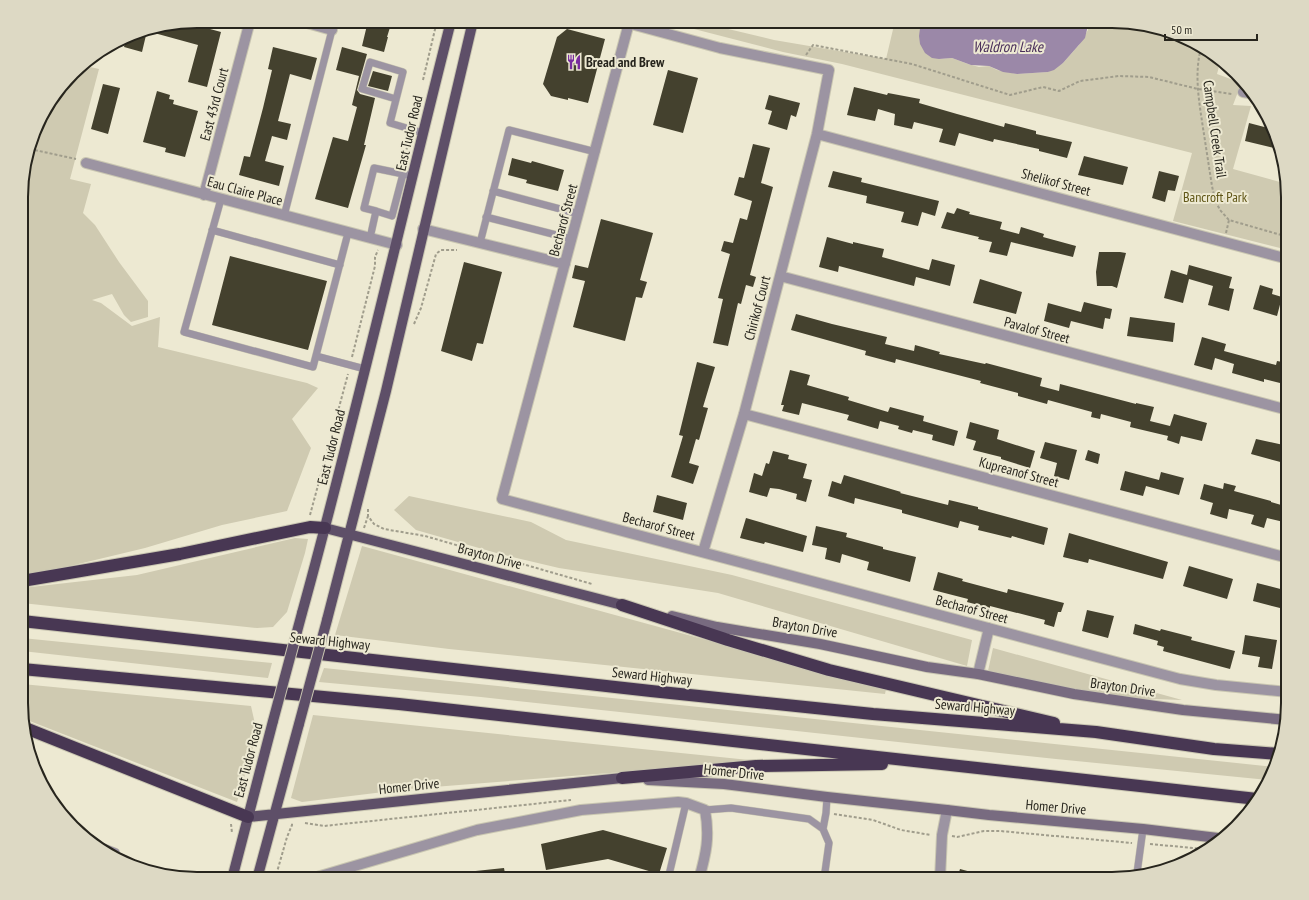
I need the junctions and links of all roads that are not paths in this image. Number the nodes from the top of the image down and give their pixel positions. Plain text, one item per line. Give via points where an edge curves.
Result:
1 (248, 28) edge
2 (325, 28) edge
3 (449, 28) edge
4 (471, 28) edge
5 (624, 28) edge
6 (647, 28) edge
7 (332, 30) joint
8 (396, 99) junction
9 (423, 133) junction
10 (817, 134) junction
11 (596, 152) junction
12 (86, 163) road end
13 (402, 174) junction
14 (413, 176) junction
15 (493, 191) junction
16 (204, 194) junction
17 (221, 199) junction
18 (376, 211) junction
19 (579, 214) junction
20 (284, 216) junction
21 (486, 217) junction
22 (423, 229) junction
23 (212, 230) junction
24 (348, 233) junction
25 (370, 238) junction
26 (572, 239) junction
27 (480, 243) junction
28 (397, 245) junction
29 (1281, 256) edge
30 (565, 264) junction
31 (340, 265) junction
32 (780, 276) junction
33 (316, 356) junction
34 (366, 369) junction
35 (1281, 408) edge
36 (744, 414) junction
37 (326, 528) junction
38 (350, 534) junction
39 (703, 552) junction
40 (1281, 556) edge
41 (28, 580) edge
42 (622, 605) junction
43 (28, 622) edge
44 (989, 628) junction
45 (28, 670) edge
46 (978, 674) junction
47 (1281, 691) edge
48 (1281, 719) edge
49 (30, 730) edge
50 (1096, 732) junction
51 (1273, 753) edge
52 (934, 764) junction
53 (622, 778) junction
54 (827, 797) junction
55 (1252, 798) edge
56 (686, 803) junction
57 (705, 810) junction
58 (947, 810) junction
59 (276, 814) junction
60 (248, 817) junction
61 (823, 829) junction
62 (1143, 829) junction
63 (1214, 838) edge
64 (1137, 870) edge
65 (234, 872) edge
66 (259, 872) edge
67 (335, 872) edge
68 (670, 872) edge
69 (701, 872) edge
70 (825, 872) edge
71 (940, 872) edge

1 - 16 street, East 43rd Court
2 - 7 street
3 - 9 main road, East Tudor Road
4 - 22 main road
5 - 11 street, Becharof Street
6 - 10 street, Chirikof Court via 720,48 829,70
7 - 20 lane
8 - 8 lane via 403,72 370,62 362,89
8 - 9 lane via 390,123
9 - 14 main road, East Tudor Road
10 - 29 street, Shelikof Street
10 - 32 street, Chirikof Court
11 - 15 lane via 509,130
11 - 19 street, Becharof Street
12 - 16 street, Eau Claire Place
13 - 14 lane
13 - 18 lane via 392,216
13 - 18 lane via 374,168 364,208
14 - 28 main road, East Tudor Road
15 - 19 lane
15 - 21 lane
16 - 17 street, Eau Claire Place
17 - 20 street, Eau Claire Place
17 - 23 lane
18 - 25 lane
19 - 26 street, Becharof Street
20 - 24 street, Eau Claire Place
21 - 26 lane
21 - 27 lane
22 - 27 street
22 - 38 main road
23 - 31 lane
23 - 33 lane via 184,332 313,367
24 - 25 street, Eau Claire Place
24 - 31 lane
25 - 28 street, Eau Claire Place
26 - 30 street, Becharof Street
27 - 30 street
28 - 34 main road, East Tudor Road
30 - 39 street, Becharof Street via 502,499
31 - 33 lane
32 - 35 street, Pavalof Street
32 - 36 street, Chirikof Court
33 - 34 lane
34 - 37 main road, East Tudor Road
36 - 39 street, Chirikof Court
36 - 40 street, Kupreanof Street
37 - 38 main road, Brayton Drive
37 - 41 highway via 310,527 180,554
37 - 60 main road, East Tudor Road, bridge
38 - 42 main road, Brayton Drive
38 - 59 main road, bridge
39 - 44 street, Becharof Street
42 - 46 main road, Brayton Drive via 717,627
42 - 50 highway via 829,670
43 - 50 highway, Seward Highway via 690,696
44 - 46 street
44 - 47 street, Becharof Street via 1186,680
45 - 52 highway via 399,704
46 - 48 main road, Brayton Drive via 1124,702
49 - 60 highway
50 - 51 highway, Seward Highway via 1214,749
52 - 53 highway via 756,766
52 - 55 highway
53 - 54 main road, Homer Drive via 724,784
53 - 59 main road, Homer Drive
54 - 58 main road, Homer Drive
54 - 61 lane
56 - 57 street
56 - 67 street via 581,810 477,830
56 - 68 lane
57 - 61 lane via 731,808 808,820
57 - 69 street via 708,827
58 - 62 main road, Homer Drive
58 - 71 street via 942,835
59 - 60 main road, Homer Drive
59 - 66 main road
60 - 65 main road, East Tudor Road
61 - 70 lane via 829,843
62 - 63 main road, Homer Drive
62 - 64 lane

